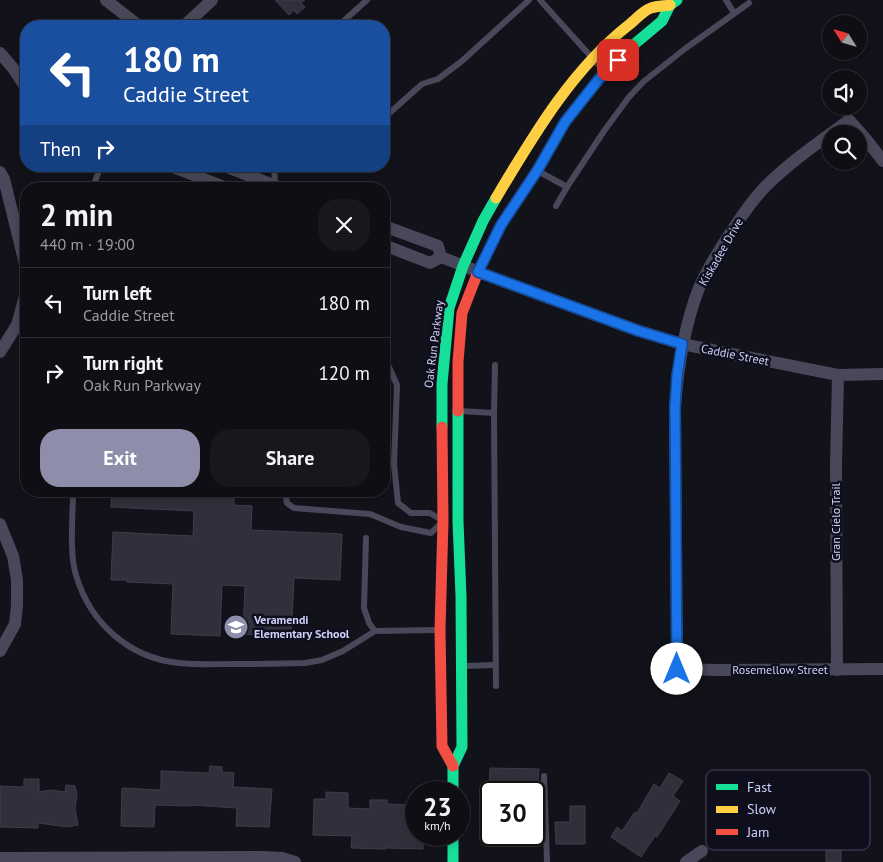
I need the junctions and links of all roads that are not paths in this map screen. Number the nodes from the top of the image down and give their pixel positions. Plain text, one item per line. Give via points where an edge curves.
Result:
1 (106, 0) edge
2 (212, 0) edge
3 (367, 0) edge
4 (528, 0) edge
5 (540, 0) edge
6 (726, 0) edge
7 (674, 2) edge
8 (749, 3) dead end
9 (734, 13) junction
10 (132, 20) edge
11 (190, 20) edge
12 (345, 20) edge
13 (0, 53) edge
14 (592, 59) junction
15 (13, 68) junction
16 (20, 71) edge
17 (605, 72) junction
18 (20, 79) edge
19 (390, 113) edge
20 (883, 161) edge
21 (537, 171) junction
22 (0, 172) edge
23 (186, 172) edge
24 (239, 172) edge
25 (256, 172) edge
26 (252, 177) junction
27 (212, 182) edge
28 (264, 182) edge
29 (567, 187) junction
30 (556, 206) dead end
31 (390, 228) edge
32 (20, 245) edge
33 (390, 247) edge
34 (441, 257) junction
35 (462, 266) junction
36 (478, 272) junction
37 (20, 314) edge
38 (682, 344) junction
39 (0, 352) edge
40 (495, 365) dead end
41 (390, 369) edge
42 (883, 374) edge
43 (838, 375) junction
44 (459, 410) junction
45 (494, 413) junction
46 (73, 497) edge
47 (286, 497) edge
48 (443, 521) junction
49 (458, 521) junction
50 (0, 524) edge
51 (366, 538) dead end
52 (440, 630) junction
53 (375, 631) junction
54 (0, 651) edge
55 (495, 665) junction
56 (461, 666) junction
57 (677, 669) joint
58 (883, 669) edge
59 (837, 670) junction
60 (496, 686) dead end
61 (453, 766) junction
62 (544, 776) dead end
63 (453, 781) edge
64 (544, 781) edge
65 (545, 822) edge
66 (453, 846) edge
67 (702, 851) dead end
68 (0, 858) edge
69 (295, 862) edge
70 (453, 862) edge
71 (547, 862) edge
72 (686, 862) edge

1 - 10 street
2 - 11 street
3 - 12 lane
4 - 19 lane via 462,61 438,79 422,84
5 - 14 lane
6 - 9 lane
7 - 14 street, Oak Run Parkway via 650,8
7 - 17 street, Oak Run Parkway via 662,21
8 - 9 lane
9 - 29 lane via 643,82 604,131
13 - 15 street
14 - 17 lane
14 - 35 street, Oak Run Parkway via 562,95 519,160 483,221
15 - 16 street
15 - 18 street
17 - 21 street, Oak Run Parkway via 565,122
20 - 38 street, Kiskadee Drive via 849,120 765,187 721,246 700,287
21 - 29 lane
21 - 36 street, Oak Run Parkway via 501,225
22 - 32 street
23 - 27 street
24 - 26 street
25 - 26 lane
26 - 28 street
29 - 30 lane
31 - 34 street via 438,246
33 - 34 street via 430,262
34 - 35 street, Caddie Street
35 - 36 street, Caddie Street
35 - 48 street, Oak Run Parkway via 449,308 442,384
36 - 38 street, Caddie Street
36 - 44 street, Oak Run Parkway via 462,313
37 - 39 street
38 - 43 street, Caddie Street
38 - 57 street, Kiskadee Drive via 675,407
40 - 45 lane
41 - 48 lane via 397,385 394,464 398,503 411,513 430,513
42 - 43 street, Caddie Street
43 - 59 street, Gran Cielo Trail
44 - 45 lane
44 - 49 street, Oak Run Parkway
45 - 55 lane
46 - 53 lane via 72,548 75,573 83,594 95,616 135,650 156,659 180,663 305,662 322,660 344,651
47 - 48 lane via 287,503 294,508 370,514 401,527 431,533
48 - 49 street
48 - 52 street, Oak Run Parkway
49 - 56 street, Oak Run Parkway
50 - 54 street via 13,556 17,580 15,624
51 - 53 lane via 364,608
52 - 53 lane
52 - 61 street, Oak Run Parkway via 442,746
55 - 56 lane
55 - 60 lane
56 - 61 street, Oak Run Parkway via 462,747
57 - 59 street, Rosemellow Street
58 - 59 street, Rosemellow Street
61 - 63 street, Oak Run Parkway
62 - 64 lane
65 - 71 lane
66 - 70 street
67 - 72 street
68 - 69 street via 192,851 282,858

